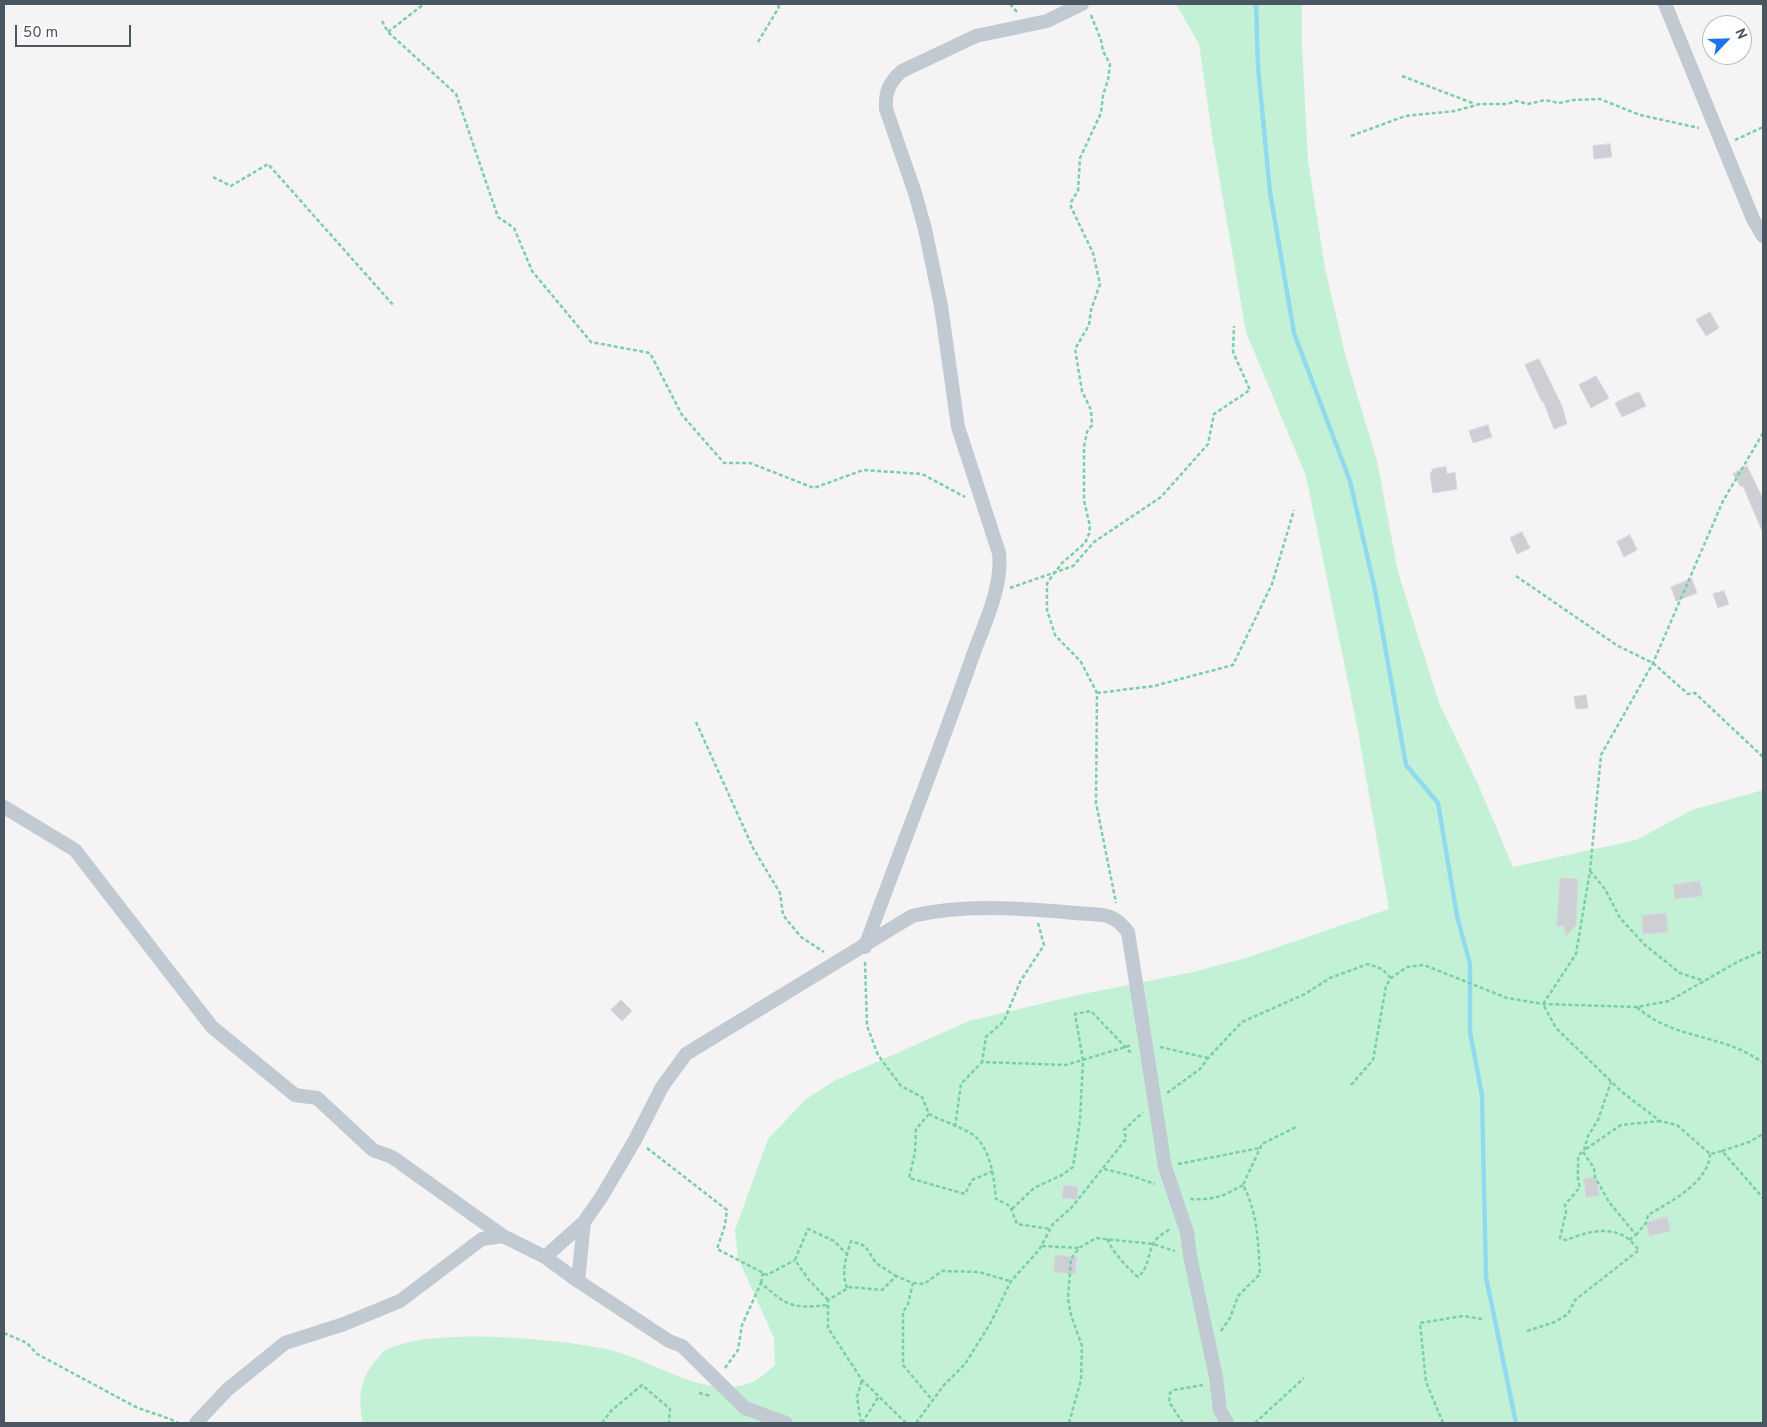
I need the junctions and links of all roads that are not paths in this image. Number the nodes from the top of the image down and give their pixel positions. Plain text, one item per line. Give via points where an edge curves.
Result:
1 (1665, 4) edge
2 (1086, 8) edge
3 (1763, 236) edge
4 (4, 807) edge
5 (865, 947) junction
6 (584, 1222) junction
7 (503, 1236) junction
8 (546, 1257) junction
9 (578, 1281) junction
10 (196, 1423) edge
11 (786, 1423) edge
12 (1227, 1423) edge

1 - 3 street via 1753,219
2 - 5 street via 1047,21 976,36 902,70 888,87 885,98 925,229 941,306 958,427 999,553 1000,572 954,710
4 - 7 street via 75,850 212,1027 295,1095 317,1098 373,1150 392,1157
5 - 6 street via 686,1054 662,1086 635,1140
5 - 12 street via 912,916 937,910 1035,910 1108,916 1120,922 1128,932 1165,1167 1187,1232 1212,1352 1220,1410
6 - 8 street
6 - 9 street
7 - 8 street
7 - 10 street via 482,1239 400,1301 285,1343 227,1390
8 - 9 street
9 - 11 street via 684,1348 745,1408

